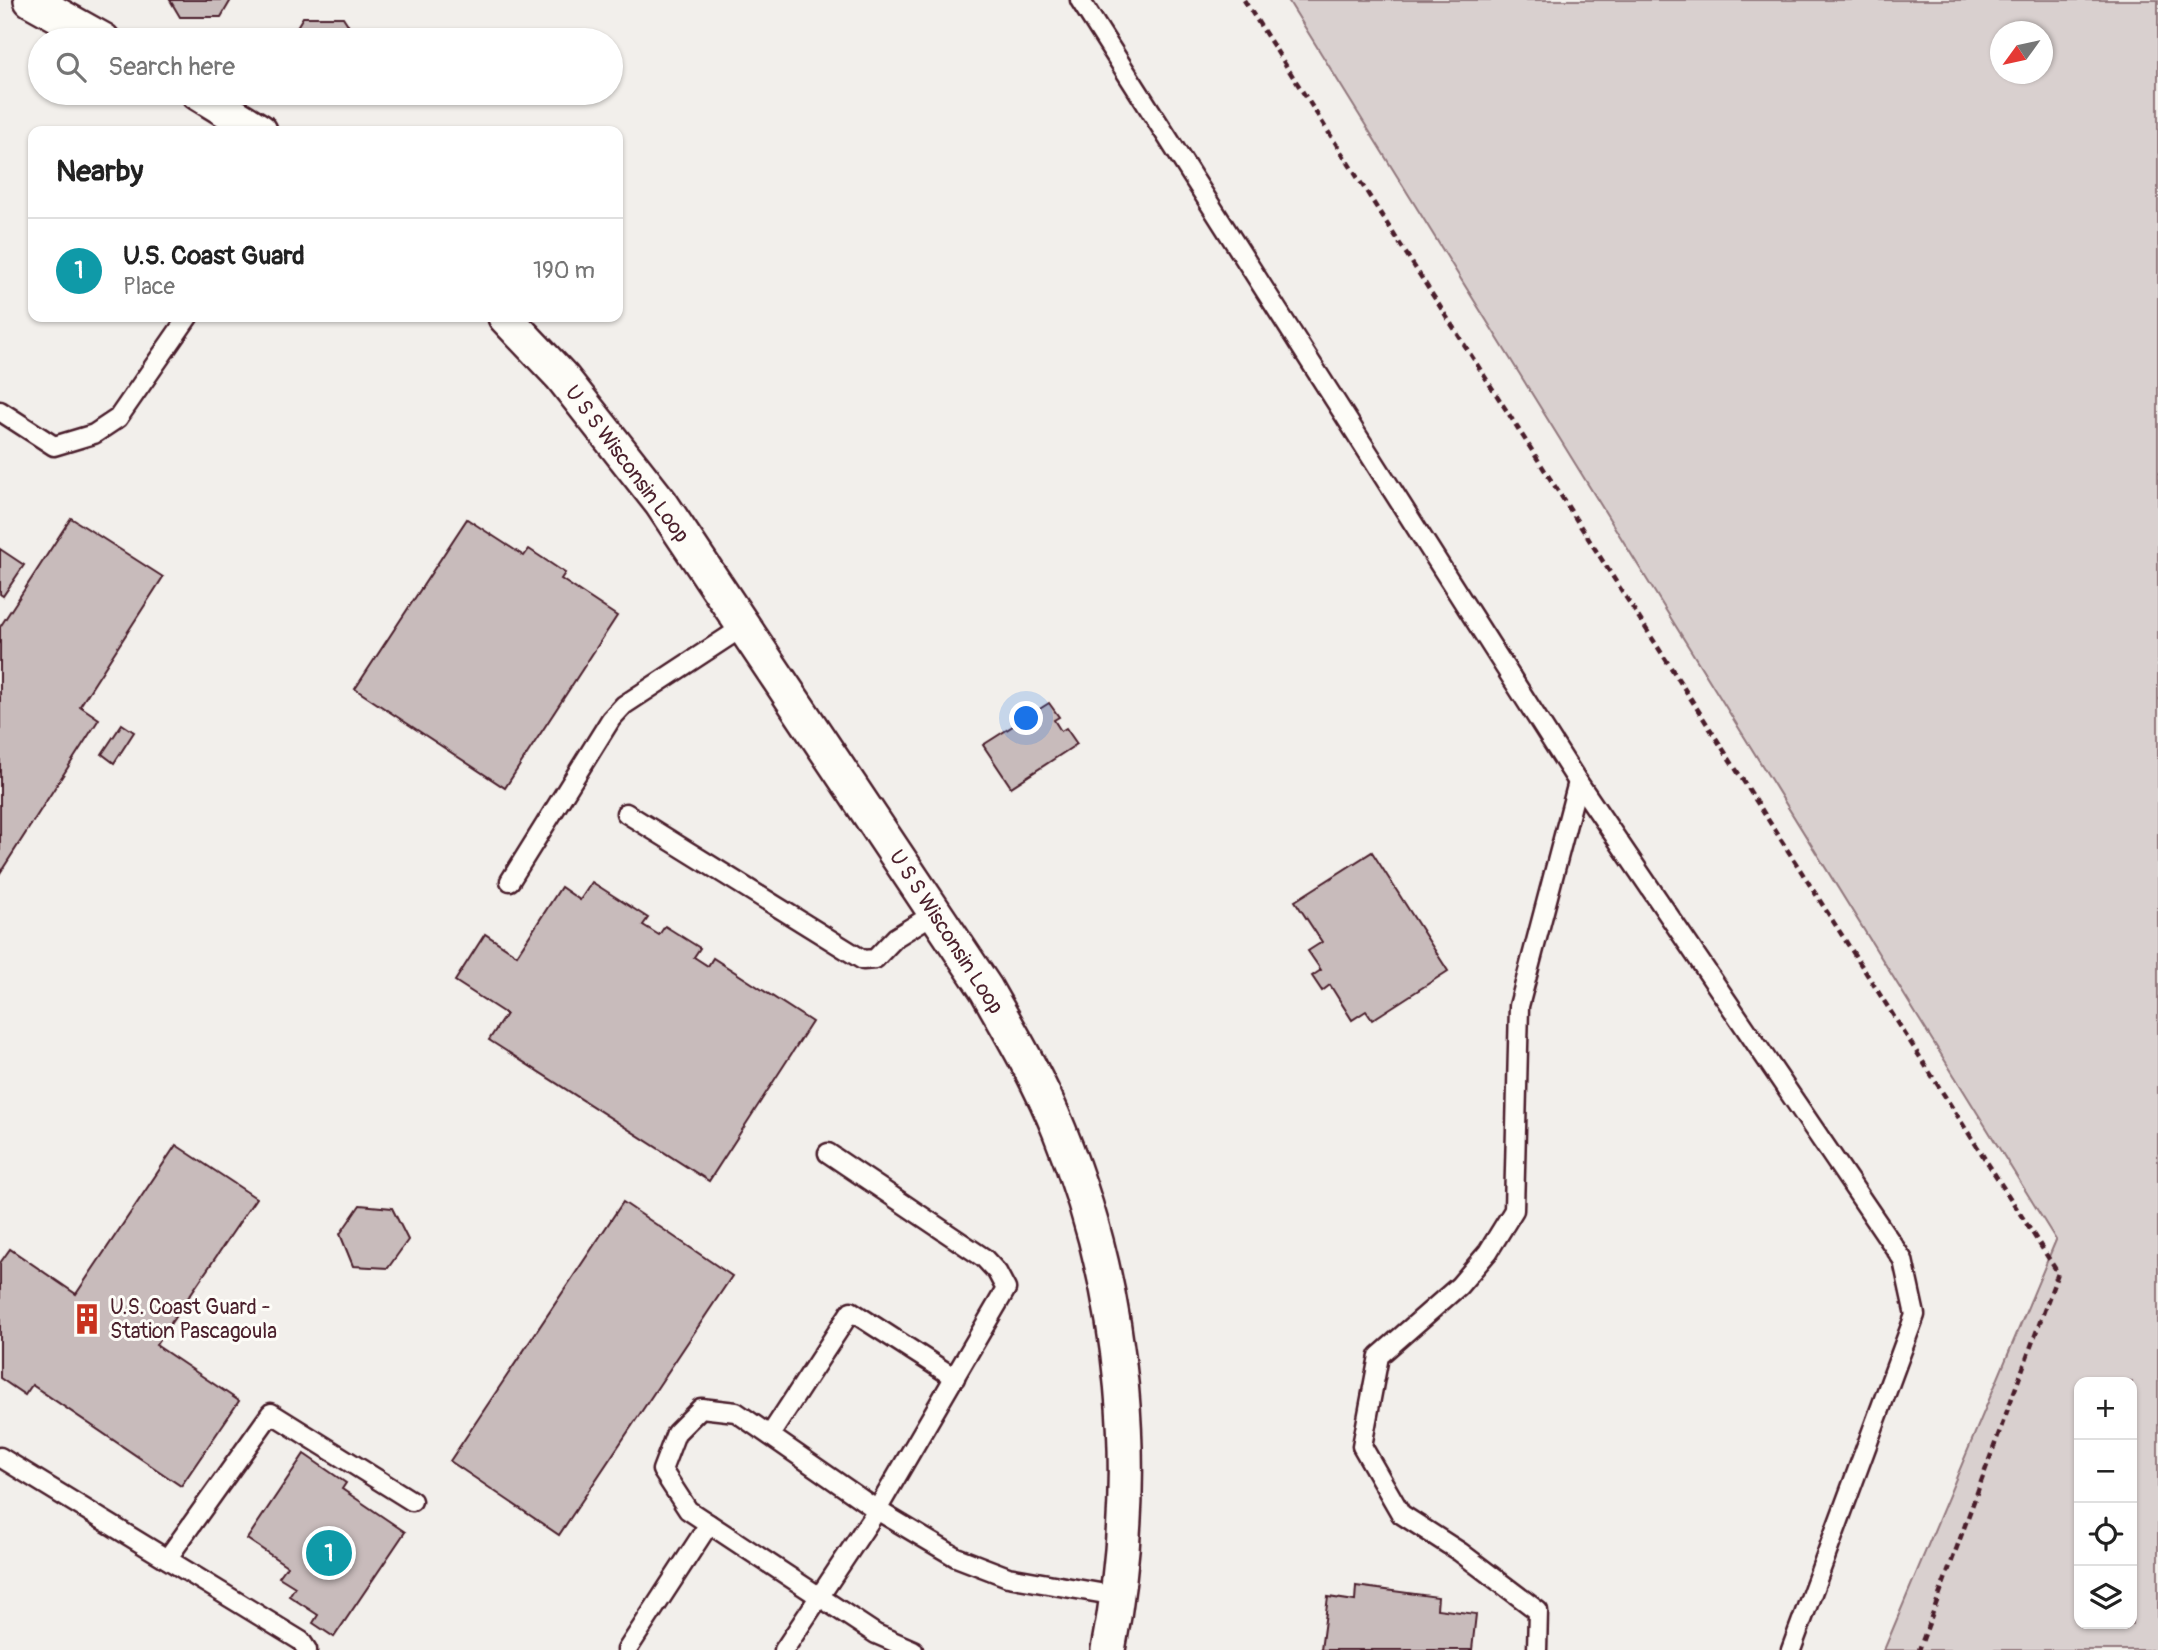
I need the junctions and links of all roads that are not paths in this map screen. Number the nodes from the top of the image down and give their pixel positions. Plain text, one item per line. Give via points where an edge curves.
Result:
1 (31, 0) edge
2 (1080, 0) edge
3 (81, 28) edge
4 (218, 105) edge
5 (252, 126) edge
6 (185, 322) edge
7 (510, 322) edge
8 (0, 411) edge
9 (743, 627) junction
10 (1578, 782) junction
11 (626, 813) dead end
12 (510, 881) dead end
13 (935, 913) junction
14 (828, 1153) dead end
15 (955, 1378) junction
16 (770, 1435) junction
17 (0, 1457) edge
18 (412, 1501) dead end
19 (877, 1510) junction
20 (709, 1524) junction
21 (167, 1559) junction
22 (1117, 1596) junction
23 (820, 1597) junction
24 (307, 1650) edge
25 (628, 1650) edge
26 (784, 1650) edge
27 (912, 1650) edge
28 (1108, 1650) edge
29 (1537, 1650) edge
30 (1791, 1650) edge

1 - 3 street
2 - 10 lane
4 - 5 street
6 - 8 lane via 118,418 94,434 54,446
7 - 9 street, U S S Wisconsin Loop via 562,377 661,503
9 - 12 lane via 624,705 611,719
9 - 13 street, U S S Wisconsin Loop
10 - 29 lane via 1519,1006 1514,1210 1488,1252 1459,1286 1379,1356 1362,1446 1401,1514 1538,1611
10 - 30 lane via 1903,1260 1915,1315
11 - 13 lane via 863,960 875,959 896,937
13 - 22 street, U S S Wisconsin Loop via 986,989 1030,1067 1059,1130 1092,1224 1109,1297 1122,1388 1126,1489
14 - 15 lane via 984,1258 997,1272 1006,1289
15 - 16 lane via 851,1311
15 - 19 lane
16 - 19 lane
16 - 20 lane via 736,1412 701,1408 676,1433 662,1470 688,1510
17 - 21 lane
18 - 21 lane via 271,1413
19 - 22 lane via 956,1557 1008,1577
19 - 23 lane
20 - 23 lane
20 - 25 lane
21 - 24 lane via 301,1641
22 - 28 street, U S S Wisconsin Loop
23 - 26 lane
23 - 27 lane via 876,1634

